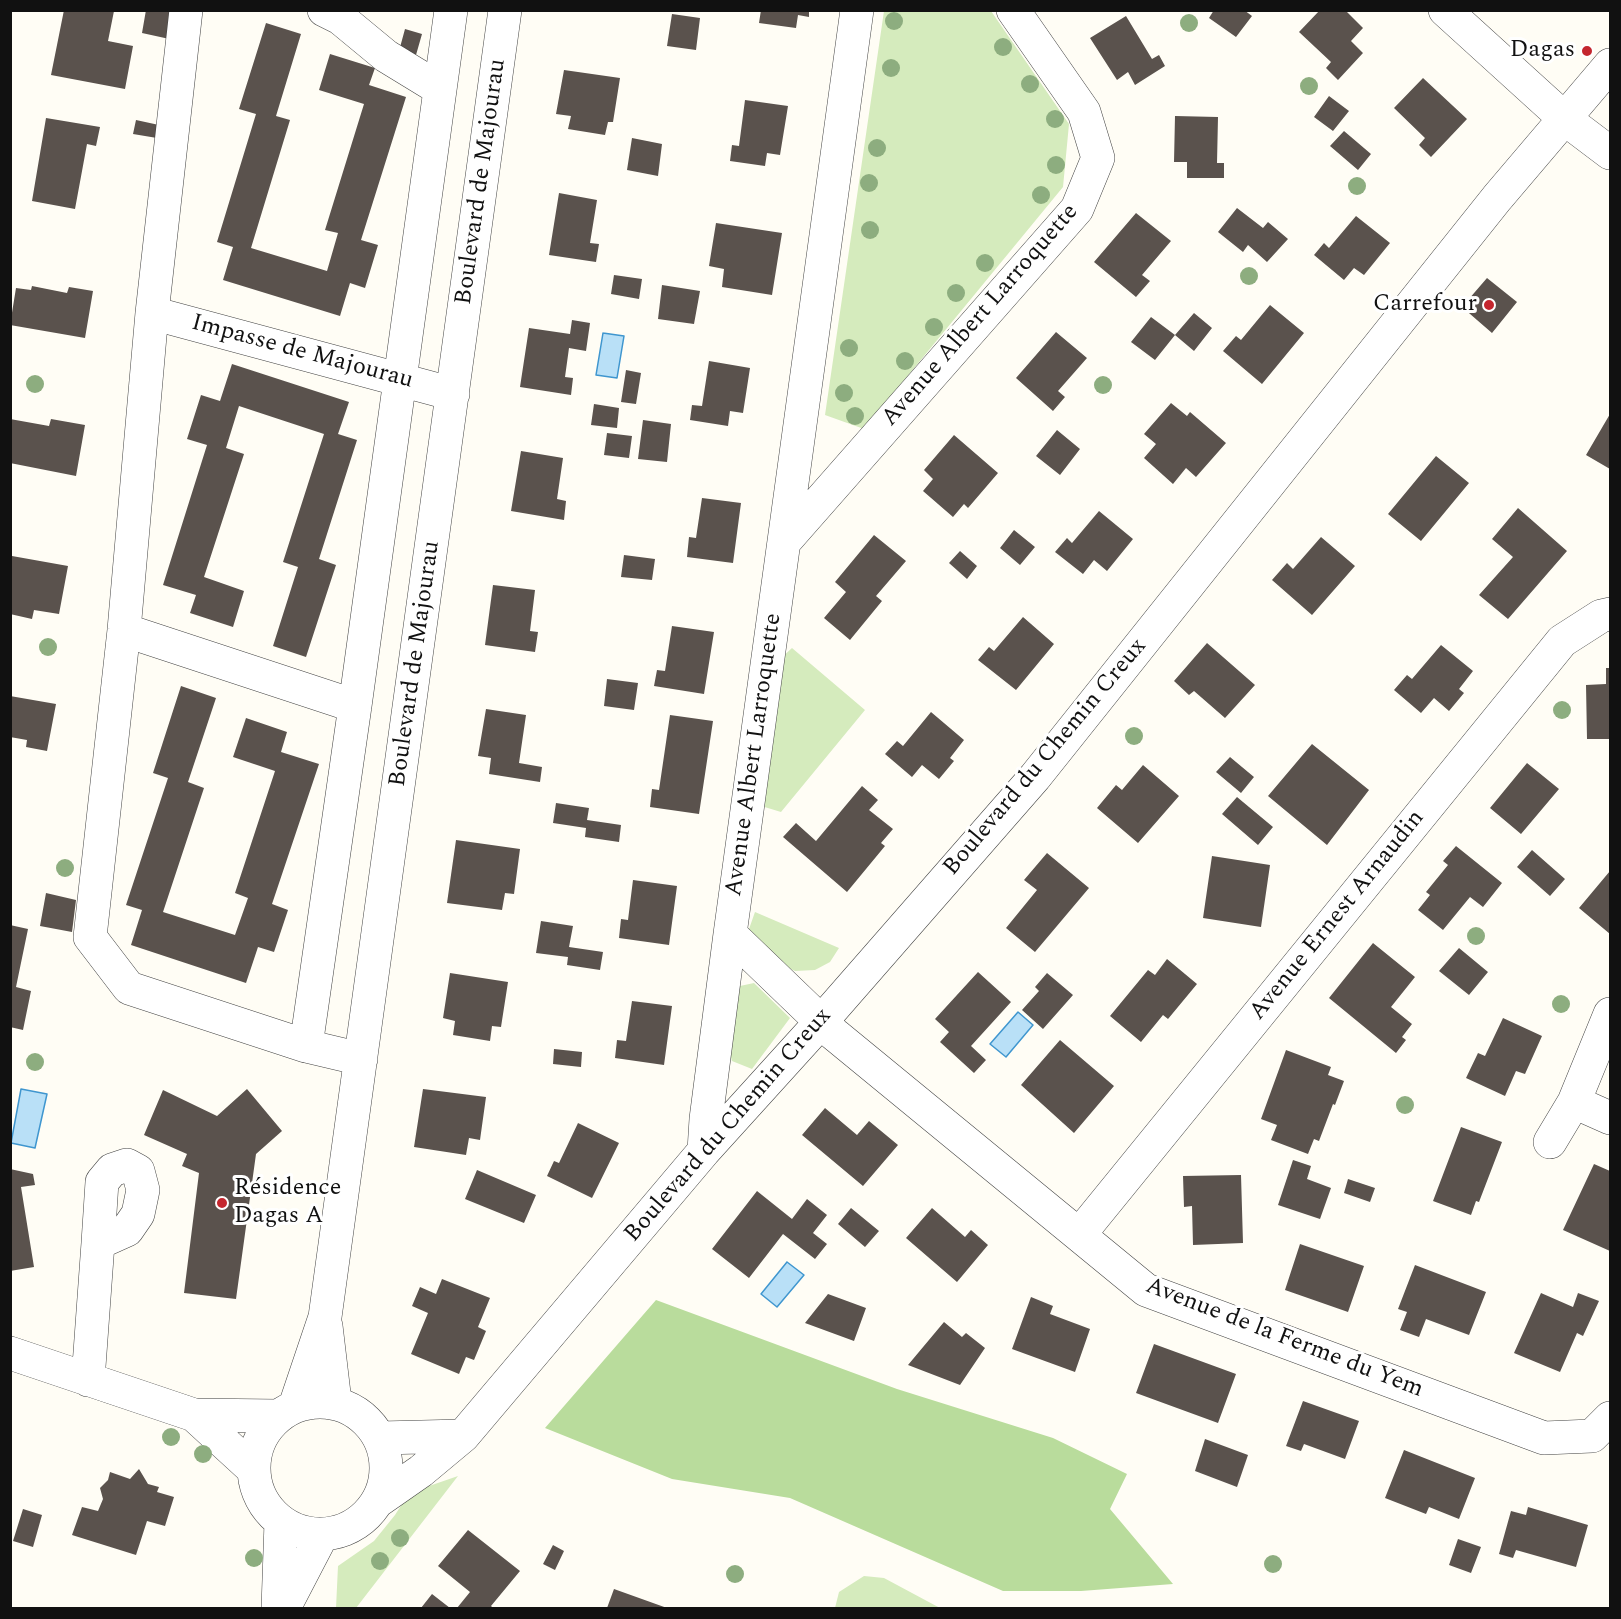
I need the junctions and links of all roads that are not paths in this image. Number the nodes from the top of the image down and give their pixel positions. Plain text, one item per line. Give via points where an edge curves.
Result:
1 (186, 10) edge
2 (324, 10) edge
3 (451, 10) edge
4 (505, 10) edge
5 (857, 10) edge
6 (1013, 10) edge
7 (1445, 10) edge
8 (1611, 65) edge
9 (440, 89) junction
10 (1565, 119) junction
11 (1611, 153) edge
12 (152, 313) junction
13 (401, 381) junction
14 (453, 394) junction
15 (785, 541) junction
16 (1611, 614) edge
17 (124, 630) junction
18 (356, 706) junction
19 (730, 934) junction
20 (1611, 1014) edge
21 (820, 1023) junction
22 (306, 1046) junction
23 (361, 1059) junction
24 (1574, 1102) junction
25 (1611, 1118) edge
26 (1551, 1142) dead end
27 (704, 1151) junction
28 (1079, 1234) junction
29 (98, 1243) dead end
30 (325, 1317) junction
31 (10, 1353) edge
32 (88, 1380) junction
33 (334, 1402) junction
34 (286, 1411) junction
35 (195, 1415) junction
36 (1611, 1418) edge
37 (463, 1436) junction
38 (380, 1438) junction
39 (254, 1470) junction
40 (378, 1501) junction
41 (281, 1522) junction
42 (322, 1535) junction
43 (278, 1608) edge
44 (284, 1608) edge

1 - 12 street
2 - 9 street via 340,18 386,56
3 - 9 street
4 - 14 street, Boulevard de Majourau
5 - 15 street, Avenue Albert Larroquette
6 - 15 street, Avenue Albert Larroquette via 1084,112 1098,158 1077,209
7 - 10 street
8 - 10 street, Boulevard du Chemin Creux
9 - 13 street
10 - 11 street
10 - 21 street, Boulevard du Chemin Creux via 1497,198 1035,777
12 - 13 street, Impasse de Majourau
12 - 17 street
13 - 14 street, Impasse de Majourau
13 - 18 street
14 - 23 street, Boulevard de Majourau
15 - 19 street, Avenue Albert Larroquette
16 - 28 street, Avenue Ernest Arnaudin via 1601,616 1562,641
17 - 18 street
17 - 22 street via 90,937 129,988
18 - 22 street
19 - 21 street
19 - 27 street, Avenue Albert Larroquette
20 - 24 street
21 - 27 street, Boulevard du Chemin Creux
21 - 28 street, Avenue de la Ferme du Yem
22 - 23 street
23 - 30 street, Boulevard de Majourau
24 - 25 street
24 - 26 street
27 - 37 street, Boulevard du Chemin Creux
28 - 36 street, Avenue de la Ferme du Yem via 1146,1290 1544,1438 1592,1436
29 - 32 street
30 - 33 street, Boulevard de Majourau
30 - 34 street, Boulevard de Majourau
31 - 32 street
32 - 35 street
33 - 34 street via 315,1401
33 - 38 street via 369,1421
34 - 35 street
34 - 39 street via 265,1431 256,1449
35 - 39 street
37 - 38 street
37 - 40 street, Boulevard du Chemin Creux
38 - 40 street via 386,1457 386,1480
39 - 41 street via 257,1490
40 - 42 street via 364,1519 344,1530
41 - 42 street via 299,1532
41 - 43 street
42 - 44 street

